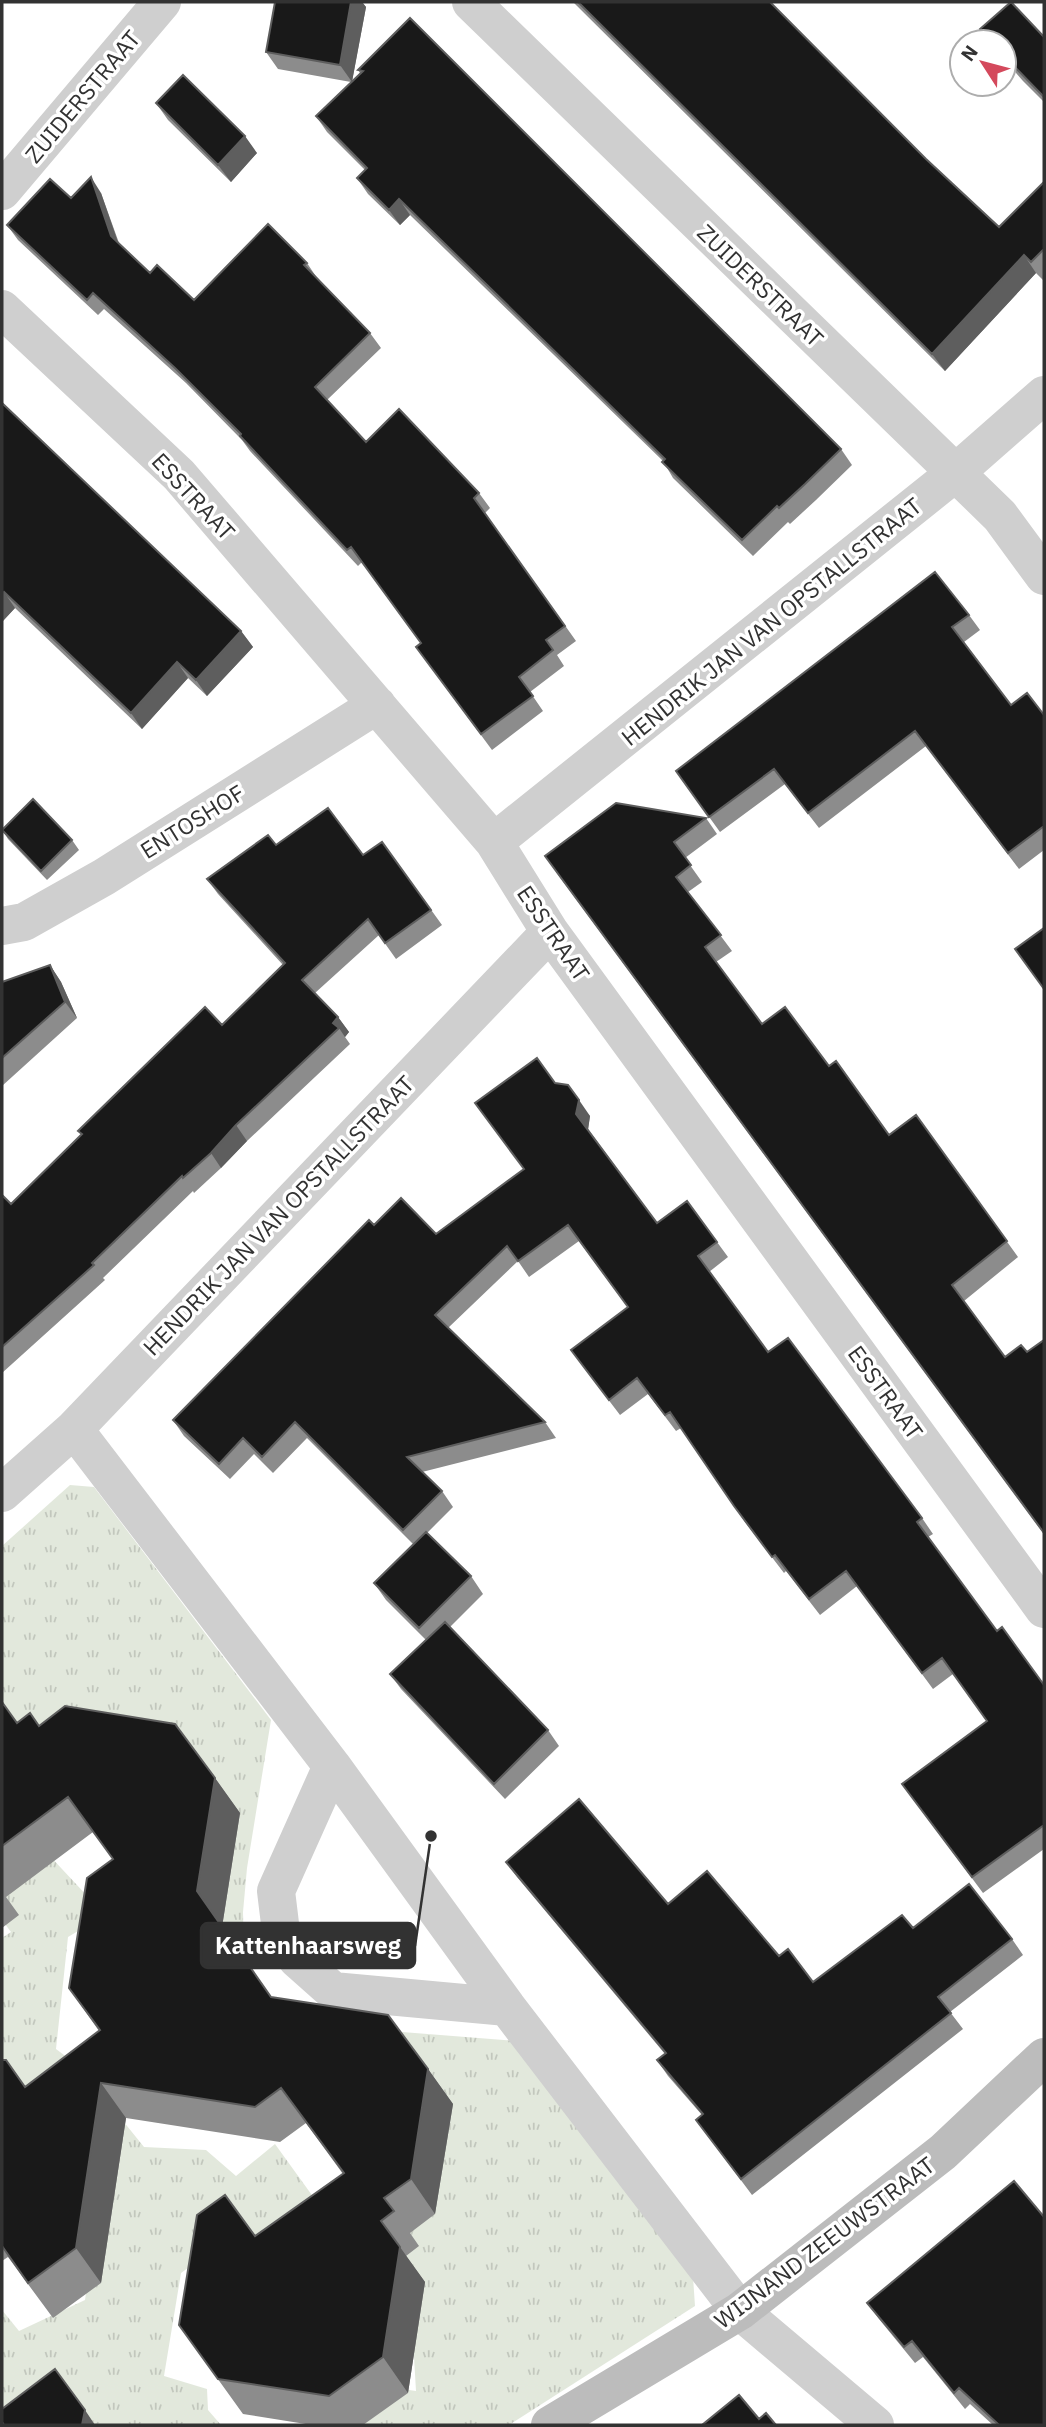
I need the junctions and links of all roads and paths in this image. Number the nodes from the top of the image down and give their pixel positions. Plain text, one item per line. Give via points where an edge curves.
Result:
1 (162, 2) edge
2 (471, 2) edge
3 (2, 191) edge
4 (2, 309) edge
5 (1044, 396) edge
6 (954, 474) junction
7 (1044, 576) edge
8 (377, 705) junction
9 (494, 842) junction
10 (2, 926) edge
11 (550, 932) junction
12 (74, 1429) junction
13 (2, 1493) edge
14 (1044, 1609) edge
15 (332, 1766) junction
16 (507, 2007) junction
17 (1044, 2057) edge
18 (740, 2311) junction
19 (550, 2425) edge
20 (875, 2425) edge

1 - 3 street, ZUIDERSTRAAT
2 - 6 street, ZUIDERSTRAAT
4 - 8 street, ESSTRAAT via 179,475
5 - 6 street, HENDRIK JAN VAN OPSTALLSTRAAT
6 - 7 street, ZUIDERSTRAAT via 1000,516
6 - 9 street, HENDRIK JAN VAN OPSTALLSTRAAT
8 - 9 street, ESSTRAAT
8 - 10 street, ENTOSHOF via 104,877 24,922
9 - 11 street, ESSTRAAT
11 - 12 street, HENDRIK JAN VAN OPSTALLSTRAAT
11 - 14 street, ESSTRAAT
12 - 13 street, HENDRIK JAN VAN OPSTALLSTRAAT
12 - 15 street
15 - 16 street
15 - 16 street via 276,1891 281,1932 298,1959 333,1991
16 - 18 street
17 - 18 main road, WIJNAND ZEEUWSTRAAT via 943,2152
18 - 19 main road, WIJNAND ZEEUWSTRAAT
18 - 20 street

